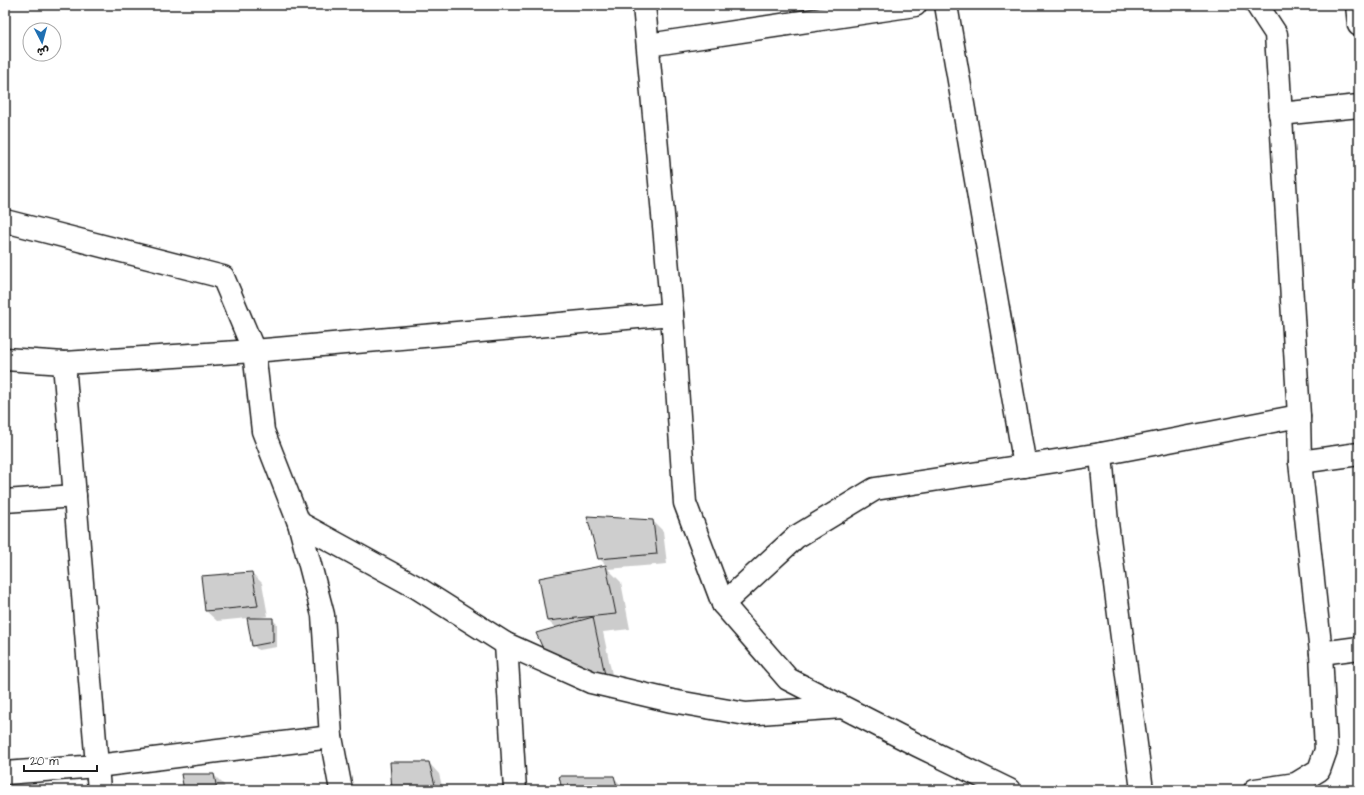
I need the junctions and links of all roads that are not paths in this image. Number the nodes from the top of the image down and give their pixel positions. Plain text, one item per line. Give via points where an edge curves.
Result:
1 (644, 5) edge
2 (915, 5) edge
3 (946, 5) edge
4 (1257, 5) edge
5 (1357, 5) edge
6 (1359, 25) edge
7 (648, 45) junction
8 (1359, 106) edge
9 (1280, 114) junction
10 (5, 221) edge
11 (672, 314) junction
12 (254, 352) junction
13 (5, 359) edge
14 (64, 363) junction
15 (1299, 416) junction
16 (1101, 454) junction
17 (1359, 454) edge
18 (1300, 462) junction
19 (1025, 466) junction
20 (75, 496) junction
21 (5, 501) edge
22 (299, 523) junction
23 (723, 604) junction
24 (506, 644) junction
25 (1359, 648) edge
26 (1321, 653) junction
27 (842, 707) junction
28 (331, 737) junction
29 (97, 766) junction
30 (5, 773) edge
31 (99, 790) edge
32 (342, 790) edge
33 (515, 790) edge
34 (1009, 790) edge
35 (1142, 790) edge
36 (1255, 790) edge

1 - 7 street
2 - 7 street
3 - 19 street
4 - 9 street via 1276,34
5 - 6 street
7 - 11 street
8 - 9 street
9 - 15 street
10 - 12 street via 223,277
11 - 12 street
11 - 23 street via 686,503
12 - 14 street
12 - 22 street via 263,431
13 - 14 street
14 - 20 street
15 - 16 street
15 - 18 street
16 - 19 street
16 - 35 street via 1107,523
17 - 18 street
18 - 26 street
19 - 23 street via 875,489 796,537
20 - 21 street
20 - 29 street
22 - 24 street via 416,587
22 - 28 street via 323,615
23 - 27 street via 788,679
24 - 27 street via 591,682 679,702 746,714
24 - 33 street
25 - 26 street
26 - 36 street via 1326,750 1319,770 1296,784
27 - 34 street
28 - 29 street
28 - 32 street
29 - 30 street
29 - 31 street

